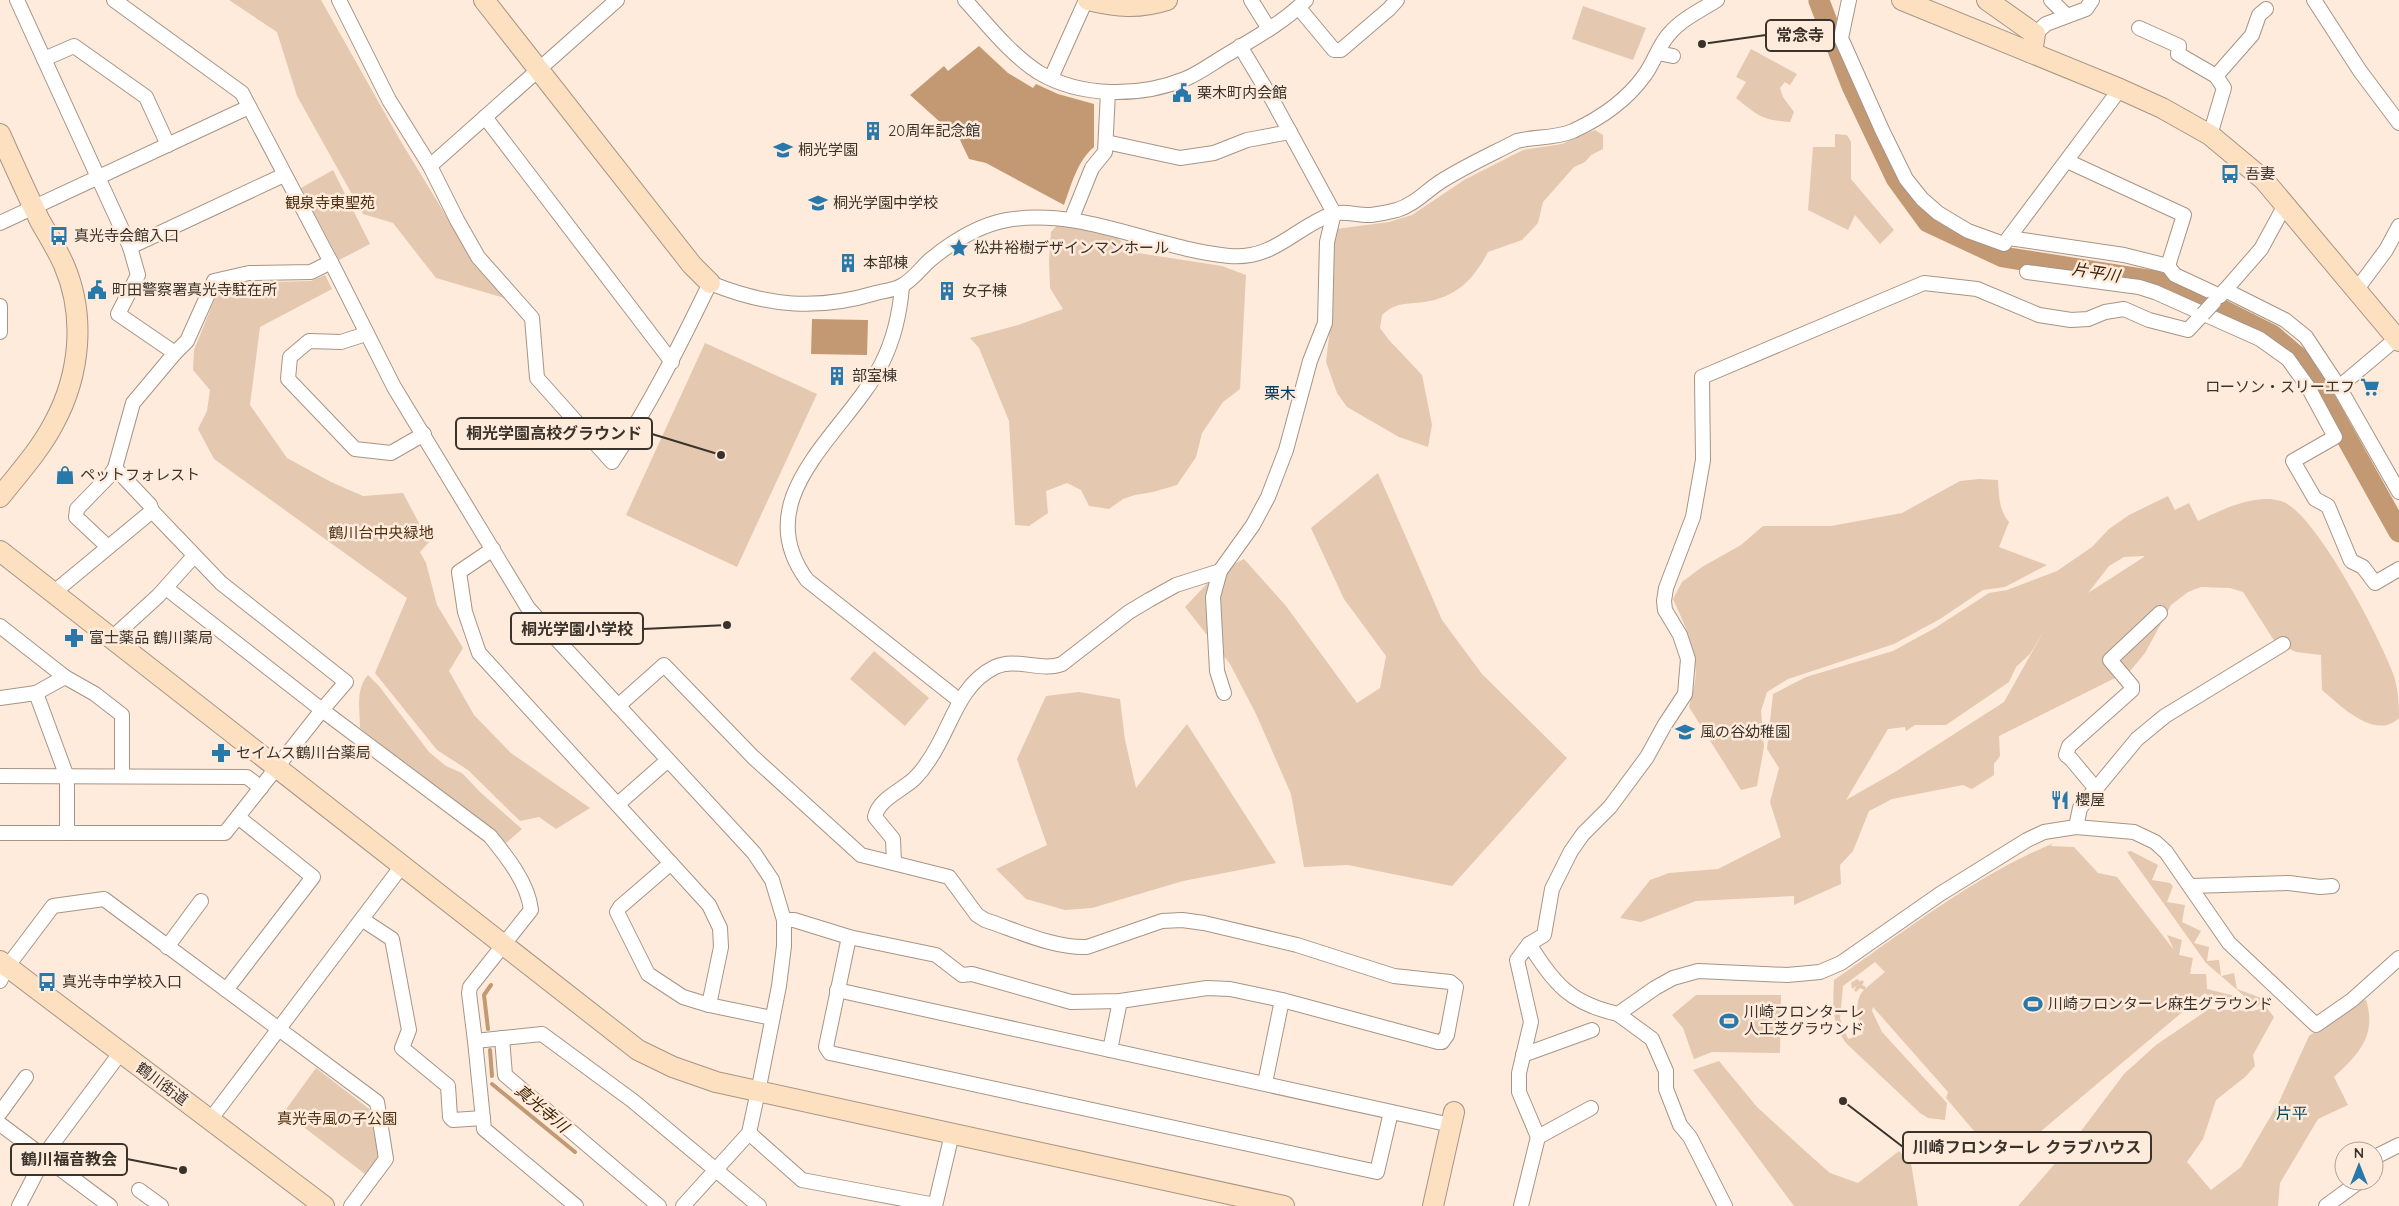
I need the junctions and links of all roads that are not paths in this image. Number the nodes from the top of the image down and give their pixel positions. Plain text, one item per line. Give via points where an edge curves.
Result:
1 (17, 0) edge
2 (114, 0) edge
3 (339, 0) edge
4 (484, 0) edge
5 (616, 0) edge
6 (965, 0) edge
7 (1087, 0) edge
8 (1167, 0) edge
9 (1251, 0) edge
10 (1397, 0) edge
11 (1717, 0) edge
12 (1850, 0) edge
13 (1902, 0) edge
14 (1987, 0) edge
15 (2051, 0) edge
16 (2314, 0) edge
17 (2086, 3) edge
18 (1303, 4) edge
19 (2266, 9) dead end
20 (2066, 15) junction
21 (1269, 28) junction
22 (2139, 28) dead end
23 (2033, 44) junction
24 (1240, 46) junction
25 (1658, 53) junction
26 (1673, 56) dead end
27 (44, 59) junction
28 (537, 69) junction
29 (2216, 76) junction
30 (1051, 78) junction
31 (2120, 90) junction
32 (1108, 92) junction
33 (249, 107) junction
34 (486, 117) junction
35 (2399, 123) edge
36 (1290, 132) junction
37 (0, 134) edge
38 (2210, 135) junction
39 (1106, 142) junction
40 (168, 145) junction
41 (2067, 161) junction
42 (430, 166) junction
43 (284, 175) junction
44 (99, 178) junction
45 (2286, 205) junction
46 (34, 208) junction
47 (1334, 213) junction
48 (1071, 220) junction
49 (0, 223) edge
50 (2399, 226) edge
51 (2009, 238) junction
52 (130, 246) junction
53 (331, 262) junction
54 (2168, 266) junction
55 (2027, 272) dead end
56 (710, 283) junction
57 (902, 286) junction
58 (2357, 289) junction
59 (2220, 296) junction
60 (0, 306) edge
61 (0, 332) edge
62 (366, 334) junction
63 (2398, 340) edge
64 (175, 353) junction
65 (672, 362) junction
66 (2339, 387) junction
67 (424, 434) junction
68 (115, 468) junction
69 (2399, 492) edge
70 (0, 497) edge
71 (152, 511) junction
72 (108, 547) junction
73 (493, 549) junction
74 (0, 551) edge
75 (194, 556) junction
76 (2399, 569) edge
77 (1220, 570) junction
78 (166, 588) junction
79 (53, 593) junction
80 (2160, 613) dead end
81 (0, 626) edge
82 (112, 638) junction
83 (2283, 644) dead end
84 (65, 677) junction
85 (36, 693) junction
86 (1224, 693) dead end
87 (0, 698) edge
88 (960, 701) junction
89 (618, 706) junction
90 (322, 710) junction
91 (668, 760) junction
92 (276, 768) junction
93 (0, 776) edge
94 (122, 776) junction
95 (67, 777) junction
96 (261, 788) junction
97 (2096, 788) junction
98 (618, 804) junction
99 (238, 817) junction
100 (2076, 827) junction
101 (0, 833) edge
102 (66, 833) junction
103 (671, 863) junction
104 (894, 863) junction
105 (401, 867) junction
106 (2191, 886) junction
107 (2332, 886) dead end
108 (201, 901) dead end
109 (363, 920) junction
110 (784, 920) junction
111 (849, 937) junction
112 (1529, 944) junction
113 (503, 946) junction
114 (167, 947) junction
115 (2399, 958) edge
116 (2, 970) edge
117 (226, 990) junction
118 (837, 990) junction
119 (1120, 1000) junction
120 (1282, 1000) junction
121 (709, 1005) junction
122 (1618, 1014) junction
123 (772, 1018) junction
124 (277, 1030) junction
125 (1592, 1030) dead end
126 (502, 1038) junction
127 (475, 1041) junction
128 (1110, 1050) junction
129 (120, 1052) junction
130 (1523, 1055) junction
131 (26, 1077) dead end
132 (1265, 1083) junction
133 (758, 1091) junction
134 (1591, 1108) dead end
135 (1391, 1112) junction
136 (0, 1113) edge
137 (483, 1118) junction
138 (1452, 1118) joint
139 (210, 1120) junction
140 (0, 1124) edge
141 (749, 1133) junction
142 (952, 1134) junction
143 (1538, 1137) junction
144 (2399, 1145) edge
145 (2384, 1152) edge
146 (44, 1158) junction
147 (716, 1169) junction
148 (139, 1190) dead end
149 (2346, 1191) edge
150 (311, 1202) edge
151 (19, 1206) edge
152 (110, 1206) edge
153 (161, 1206) edge
154 (351, 1206) edge
155 (576, 1206) edge
156 (659, 1206) edge
157 (684, 1206) edge
158 (759, 1206) edge
159 (935, 1206) edge
160 (1284, 1206) edge
161 (1433, 1206) edge
162 (1521, 1206) edge
163 (1725, 1206) edge
164 (2326, 1206) edge

1 - 27 street
2 - 33 street via 242,93
3 - 42 street via 389,100
4 - 28 street
5 - 28 street
6 - 30 street via 1018,56
7 - 8 street via 1127,8
7 - 30 street
9 - 21 street
10 - 18 street via 1341,50 1334,50
11 - 25 street via 1669,33
12 - 51 street via 1841,38 1906,179 1938,213 1968,231 2004,244
13 - 23 street
14 - 23 street
15 - 20 street
16 - 35 street via 2360,71
17 - 20 street
18 - 21 street
19 - 29 street via 2259,15 2252,34
20 - 23 street via 2046,24
21 - 24 street
22 - 29 street via 2179,46 2178,54
23 - 31 street
24 - 32 street via 1188,78 1166,86
24 - 36 street
25 - 26 street
25 - 47 street via 1644,76 1610,111 1571,132 1517,141 1438,183 1412,204 1394,211 1372,215
27 - 40 street via 74,46 146,97
27 - 44 street
28 - 34 street
28 - 56 street via 692,265
29 - 38 street via 2224,88
30 - 32 street
31 - 38 street via 2162,108
31 - 41 street
32 - 39 street
33 - 40 street
33 - 43 street
34 - 42 street
34 - 65 street
36 - 39 street via 1247,140 1214,153 1180,158
36 - 47 street
37 - 46 street
38 - 45 street via 2264,180
39 - 48 street via 1105,152 1092,168
40 - 44 street
41 - 51 street
41 - 54 street via 2184,215
42 - 65 street via 478,256 532,318 536,378 612,462
43 - 52 street
43 - 53 street
44 - 46 street
44 - 52 street
45 - 58 street
45 - 59 street via 2261,249
46 - 49 street
46 - 70 street via 64,264 71,285 78,334 76,361 72,381 55,422
47 - 48 street via 1268,251 1251,256 1179,248
47 - 77 street via 1327,242 1325,323 1310,361 1286,450 1253,525
48 - 57 street via 1005,220 975,230 930,259
50 - 58 street
51 - 54 street via 2124,254
52 - 64 street via 138,275 118,314
53 - 62 street
53 - 64 street via 310,272 249,273 214,281 187,341
54 - 59 street via 2174,275
55 - 76 street via 2116,283 2155,292 2238,328 2288,359 2308,387 2335,438 2294,461 2302,479 2315,499 2328,506 2351,561 2363,567 2375,583
56 - 57 street via 739,295 802,304 854,300
56 - 65 street
57 - 88 street via 901,308 882,363 797,483 787,513 790,544 799,569 807,580
58 - 63 street
59 - 66 street via 2285,320 2306,337
59 - 112 street, bridge via 2188,330 2124,310 2105,312 2088,319 2039,316 1977,289 1924,283 1702,377 1703,460 1693,517 1664,601 1688,659 1685,694 1648,757 1570,851 1552,889 1544,935
60 - 61 street
62 - 67 street
62 - 67 street via 341,342 309,341 290,357 288,379 354,449 391,453
63 - 66 street
64 - 68 street via 133,403
66 - 69 street
67 - 73 street
68 - 71 street
68 - 72 street via 77,509 76,517
71 - 72 street
71 - 75 street
72 - 79 street
73 - 89 street via 528,608
73 - 98 street via 459,572 465,612 479,653
74 - 79 street
75 - 78 street
75 - 90 street via 221,583 346,682
77 - 86 street via 1214,597 1217,671
77 - 88 street via 1176,585 1142,604 1062,664 1052,668 1015,664 997,666 976,680
78 - 82 street
78 - 90 street
79 - 82 street
80 - 97 street via 2110,660 2132,690 2069,746 2066,756
81 - 84 street
82 - 92 street
83 - 97 street via 2165,716 2137,739
84 - 85 street
84 - 94 street via 122,715
85 - 87 street
85 - 95 street
88 - 104 street via 929,761 915,778 876,812 875,817 893,839
89 - 91 street
89 - 104 street via 664,665 753,757 861,855
90 - 92 street
90 - 113 street via 490,836 504,854 530,895 531,910
91 - 98 street
91 - 110 street via 754,854 772,880
92 - 96 street
92 - 105 street
93 - 95 street
94 - 95 street
94 - 96 street via 246,777
95 - 102 street
96 - 99 street
97 - 100 street via 2080,808
98 - 103 street
99 - 102 street via 225,833
99 - 117 street via 313,877
100 - 106 street via 2134,832 2155,842
100 - 122 street via 2044,832 2027,840 1940,894 1840,963 1820,972 1787,975 1698,972 1673,978
101 - 102 street
103 - 121 street via 709,904 720,928 721,947
103 - 121 street via 617,912 648,974 683,997
104 - 120 street via 948,877 977,915 985,920 1070,947 1087,947 1162,921 1182,920 1297,945 1394,976 1450,982 1456,988 1447,1035 1442,1042
105 - 109 street
105 - 113 street
106 - 107 street via 2289,883
106 - 115 street via 2229,943 2316,1025 2352,1000
108 - 114 street
109 - 124 street
109 - 137 street via 392,939 409,1030 402,1048 448,1086 453,1120
110 - 111 street via 794,920
110 - 123 street via 783,954
111 - 118 street
111 - 119 street via 936,955 962,975 972,974 1071,1002
112 - 122 street via 1565,992 1595,1009
112 - 130 street via 1517,960 1531,1022
113 - 127 street via 470,987
113 - 133 street via 638,1050 716,1082
114 - 116 street via 104,899 53,906
114 - 117 street
116 - 129 street, 鶴川街道
117 - 124 street
118 - 128 street
118 - 135 street via 826,1050 940,1078 1377,1172
119 - 120 street via 1207,988 1230,989
119 - 128 street
120 - 132 street
121 - 123 street
122 - 163 street via 1652,1039 1666,1071 1666,1089 1680,1125 1690,1137
123 - 133 street
124 - 139 street
124 - 154 street via 377,1102 386,1159
125 - 130 street
126 - 127 street
126 - 147 street via 542,1034 633,1101
126 - 156 street via 505,1075
127 - 137 street
128 - 132 street
129 - 139 street, 鶴川街道
129 - 146 street
130 - 143 street via 1518,1081 1520,1092
131 - 136 street
132 - 135 street
133 - 141 street
133 - 142 street
134 - 143 street
135 - 138 street
137 - 155 street via 484,1129
138 - 161 street
139 - 150 street, 鶴川街道
140 - 146 street
141 - 147 street
141 - 159 street via 802,1180
142 - 159 street
142 - 160 street
143 - 162 street
144 - 145 street
146 - 151 street
146 - 152 street
147 - 157 street
147 - 158 street
148 - 153 street
149 - 164 street

